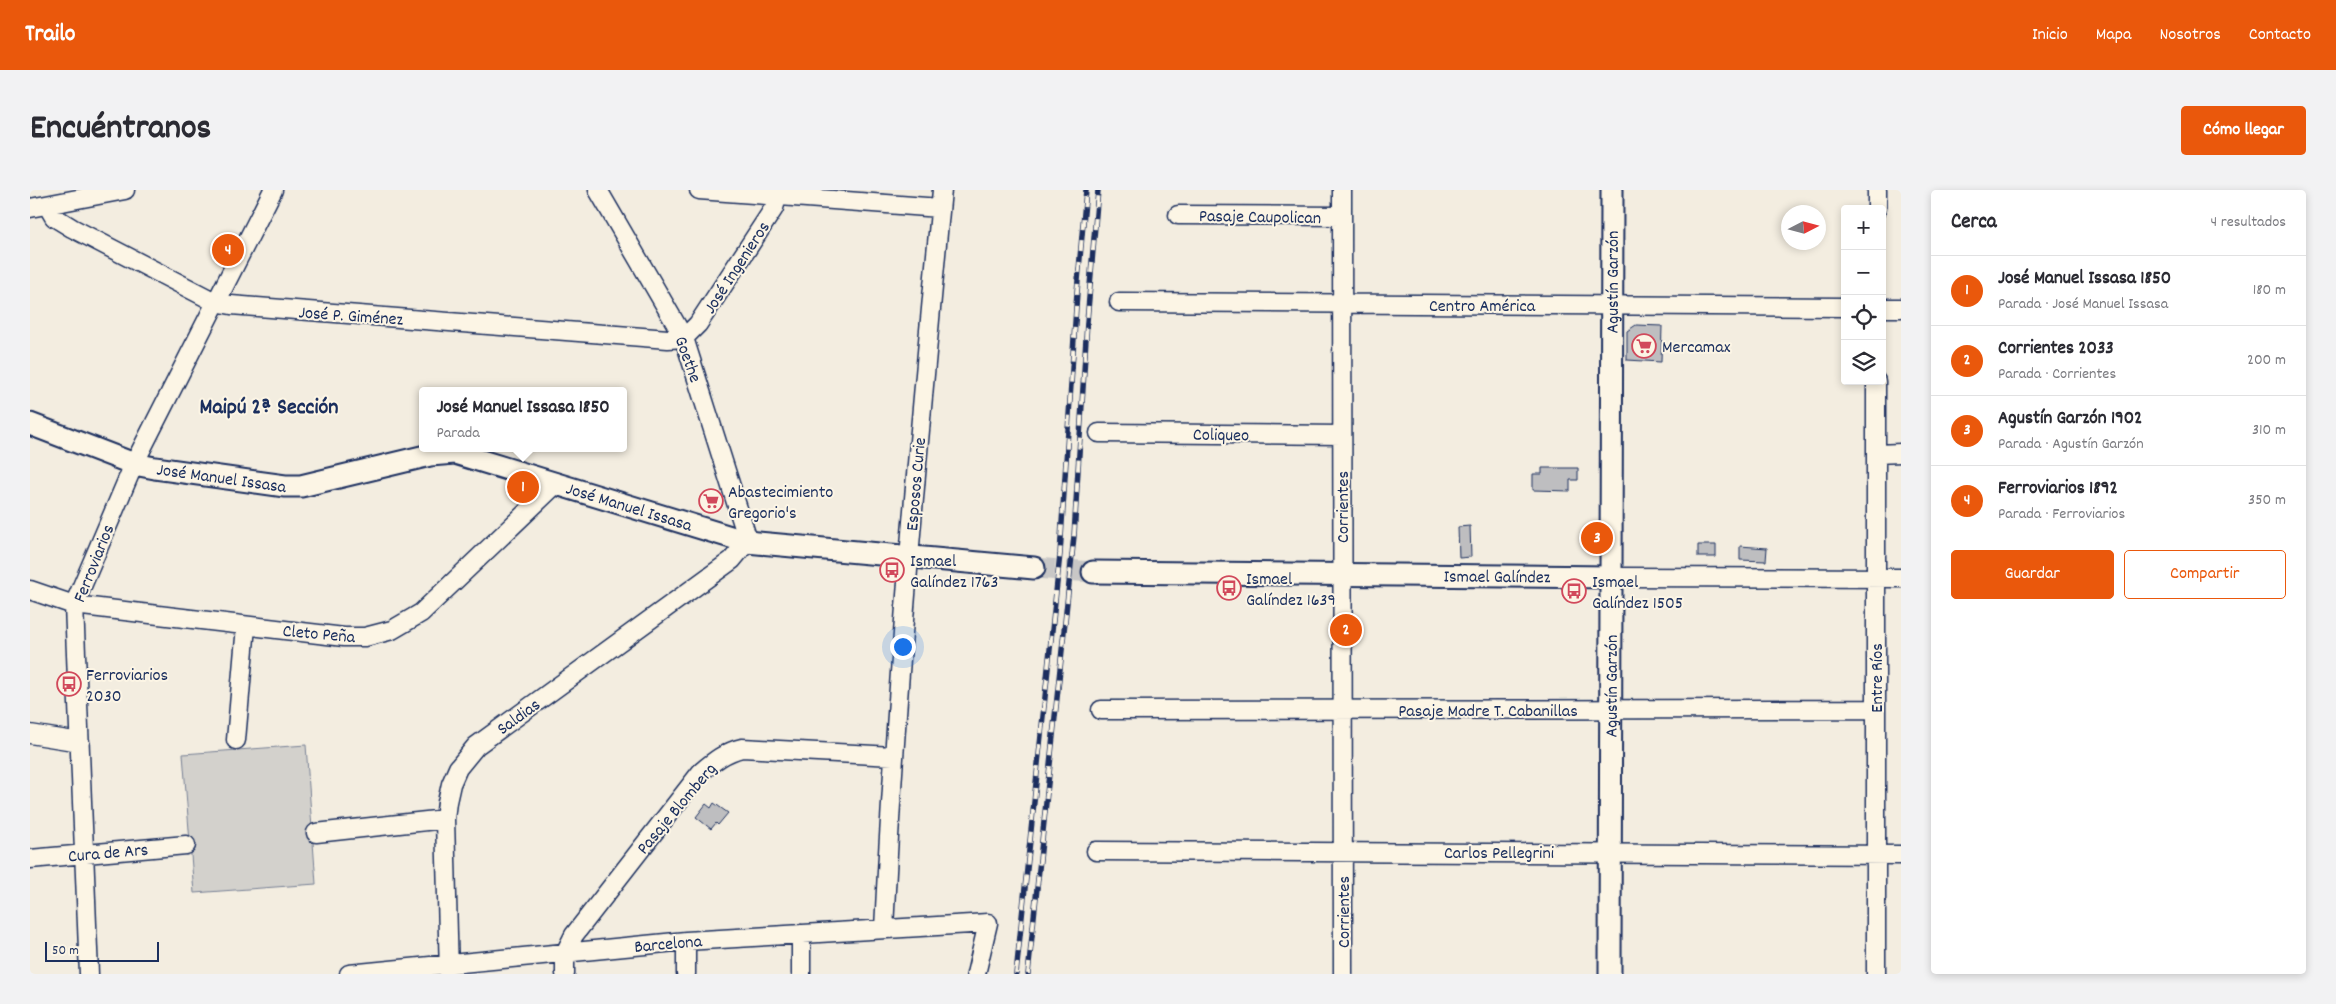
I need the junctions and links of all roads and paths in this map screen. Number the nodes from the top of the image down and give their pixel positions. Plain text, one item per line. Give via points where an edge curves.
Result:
1 (125, 190) edge
2 (273, 190) edge
3 (598, 190) edge
4 (699, 190) edge
5 (942, 190) edge
6 (1342, 190) edge
7 (1612, 190) edge
8 (1877, 190) edge
9 (779, 194) edge
10 (1877, 205) edge
11 (39, 207) edge
12 (940, 208) junction
13 (1178, 215) dead end
14 (1342, 216) junction
15 (215, 302) junction
16 (1119, 302) dead end
17 (1342, 304) junction
18 (1612, 306) junction
19 (1841, 307) edge
20 (1886, 308) edge
21 (1901, 308) edge
22 (684, 338) junction
23 (1876, 385) edge
24 (30, 424) edge
25 (1099, 433) dead end
26 (1342, 435) junction
27 (1901, 453) edge
28 (1876, 454) junction
29 (134, 464) junction
30 (555, 485) junction
31 (747, 542) junction
32 (908, 558) junction
33 (1034, 568) tunnel mouth
34 (1093, 572) tunnel mouth
35 (1342, 575) junction
36 (1611, 577) junction
37 (1876, 578) junction
38 (1901, 578) edge
39 (30, 590) edge
40 (74, 605) junction
41 (246, 626) junction
42 (1876, 709) junction
43 (1101, 710) dead end
44 (1343, 710) junction
45 (1611, 710) junction
46 (30, 734) edge
47 (236, 740) dead end
48 (80, 742) junction
49 (893, 756) junction
50 (445, 819) junction
51 (316, 833) dead end
52 (186, 845) dead end
53 (1096, 851) dead end
54 (1343, 852) junction
55 (1610, 852) junction
56 (84, 854) junction
57 (1876, 855) junction
58 (1901, 855) edge
59 (30, 859) edge
60 (884, 929) junction
61 (801, 934) junction
62 (686, 941) junction
63 (565, 953) junction
64 (449, 969) edge
65 (89, 974) edge
66 (349, 974) edge
67 (565, 974) edge
68 (686, 974) edge
69 (802, 974) edge
70 (976, 974) edge
71 (1343, 974) edge
72 (1610, 974) edge
73 (1876, 974) edge

1 - 11 street
2 - 15 street, Ferroviarios
3 - 22 street, Goethe
4 - 9 street
5 - 12 street, Esposos Curie
6 - 14 street, Corrientes
7 - 18 main road, Agustín Garzón
8 - 10 street
9 - 12 street
9 - 22 street, José Ingenieros via 771,213 698,324
11 - 15 street, José P. Giménez via 72,228
12 - 32 street, Esposos Curie
13 - 14 street, Pasaje Caupolican
14 - 17 street, Corrientes
15 - 22 street, José P. Giménez
15 - 29 street, Ferroviarios
16 - 17 street, Centro América
17 - 18 street, Centro América
17 - 26 street, Corrientes
18 - 19 street, Centro América
18 - 36 main road, Agustín Garzón
20 - 21 street
22 - 31 street, Goethe
23 - 28 street, Entre Ríos
24 - 29 main road, José Manuel Issasa
25 - 26 street, Coliqueo
26 - 35 street, Corrientes
27 - 28 street
28 - 37 street, Entre Ríos
29 - 30 main road, José Manuel Issasa via 301,486 430,455 455,453
29 - 40 street, Ferroviarios
30 - 31 main road, José Manuel Issasa
30 - 41 street, Cleto Peña via 420,613 392,630 344,638
31 - 32 main road, José Manuel Issasa
31 - 50 street, Saldias via 732,560 476,746 450,784
32 - 33 main road, José Manuel Issasa
32 - 49 street, Esposos Curie
34 - 35 main road, Ismael Galíndez
35 - 36 main road, Ismael Galíndez
35 - 44 street, Corrientes
36 - 37 street, Ismael Galíndez
36 - 45 main road, Agustín Garzón
37 - 38 street, Ismael Galíndez
37 - 42 street, Entre Ríos
39 - 40 street, Cleto Peña
40 - 41 street, Cleto Peña
40 - 48 street, Ferroviarios
41 - 47 street
42 - 45 street, Pasaje Madre T. Cabanillas
42 - 57 street, Entre Ríos
43 - 44 street, Pasaje Madre T. Cabanillas
44 - 45 street, Pasaje Madre T. Cabanillas
44 - 54 street, Corrientes
45 - 55 main road, Agustín Garzón
46 - 48 street
48 - 56 street, Ferroviarios
49 - 60 street, Esposos Curie
49 - 63 street, Pasaje Blomberg via 756,748 729,751 701,772 574,935
50 - 51 street
50 - 64 street, Saldias
52 - 56 street, Cura de Ars
53 - 54 street, Carlos Pellegrini
54 - 55 street, Carlos Pellegrini
54 - 71 street, Corrientes
55 - 57 street, Carlos Pellegrini
55 - 72 main road, Agustín Garzón
56 - 59 street, Cura de Ars
56 - 65 street, Ferroviarios
57 - 58 street, Carlos Pellegrini
57 - 73 street, Entre Ríos
60 - 61 street, Barcelona
60 - 70 street, Barcelona via 988,923
61 - 62 street, Barcelona
61 - 69 street
62 - 63 street, Barcelona
62 - 68 street
63 - 64 street, Barcelona
63 - 67 street
64 - 66 street, Barcelona

